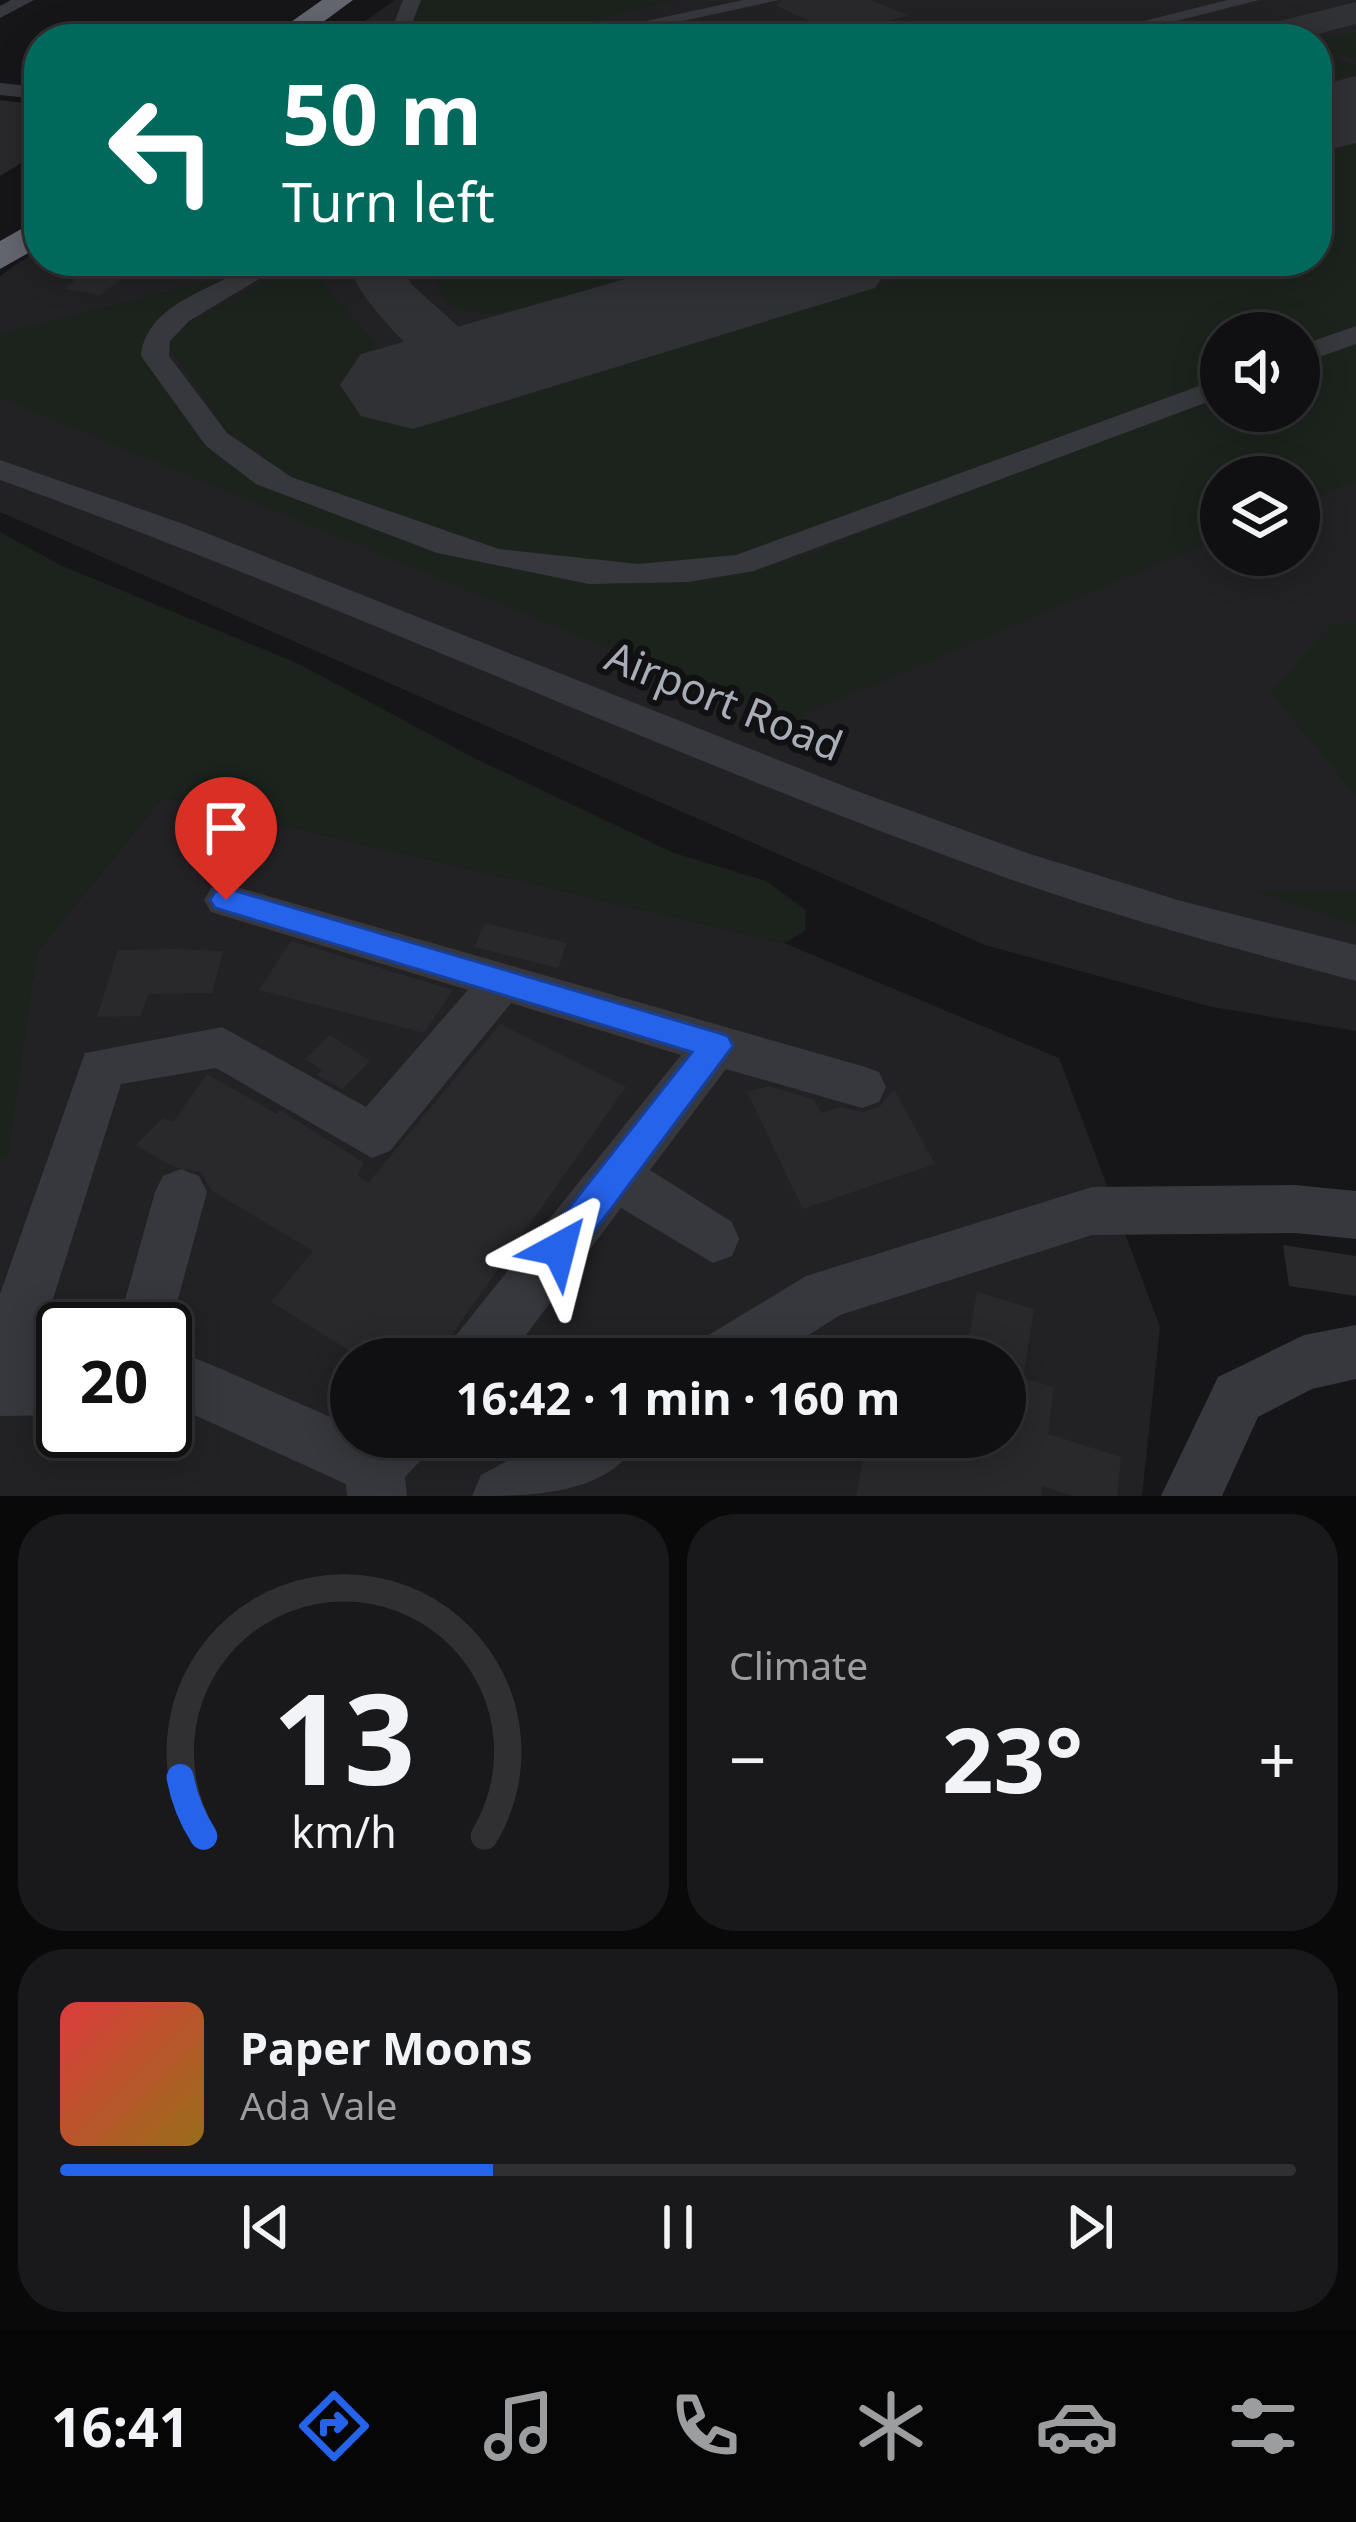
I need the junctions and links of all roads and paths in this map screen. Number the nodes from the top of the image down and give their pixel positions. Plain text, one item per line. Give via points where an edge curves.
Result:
1 (25, 0) edge
2 (340, 0) edge
3 (374, 0) edge
4 (770, 0) edge
5 (1250, 0) edge
6 (0, 13) edge
7 (304, 24) edge
8 (339, 24) edge
9 (648, 24) edge
10 (1147, 24) edge
11 (255, 276) edge
12 (1356, 334) edge
13 (1320, 348) edge
14 (1200, 395) edge
15 (0, 470) edge
16 (226, 900) dead end
17 (1356, 963) edge
18 (502, 982) junction
19 (716, 1046) junction
20 (862, 1087) dead end
21 (616, 1176) junction
22 (181, 1192) dead end
23 (1356, 1215) edge
24 (713, 1239) dead end
25 (152, 1302) edge
26 (489, 1338) edge
27 (755, 1338) edge
28 (1356, 1352) edge
29 (0, 1376) edge
30 (192, 1385) edge
31 (36, 1387) edge
32 (0, 1388) edge
33 (572, 1458) edge
34 (384, 1466) edge
35 (502, 1496) edge
36 (1191, 1496) edge

1 - 6 street
2 - 7 highway
3 - 8 highway
4 - 9 street
5 - 10 street
11 - 14 street via 182,313 156,341 155,356 211,432 268,478 454,551 543,571 664,576 758,560
12 - 13 street
15 - 17 street, Airport Road via 992,859 1184,921
16 - 18 street
18 - 19 street
18 - 29 street via 372,1136 222,1047 102,1067
19 - 20 street
19 - 21 street
21 - 24 street
21 - 26 street
22 - 25 street
23 - 27 street via 1092,1211 825,1294
28 - 36 street via 1304,1363 1238,1396
30 - 34 street
31 - 32 street
33 - 35 street

